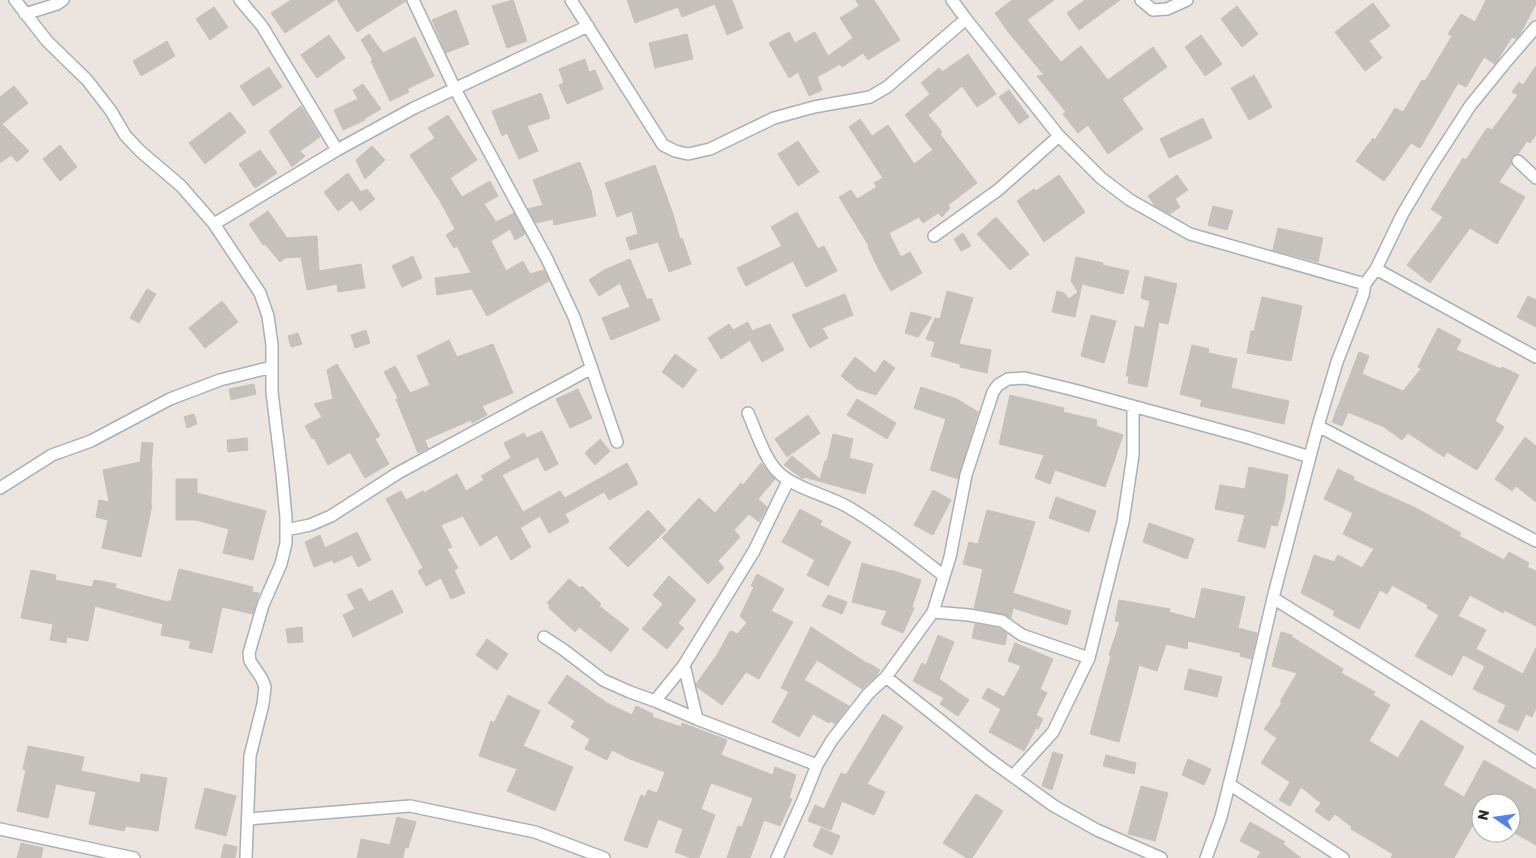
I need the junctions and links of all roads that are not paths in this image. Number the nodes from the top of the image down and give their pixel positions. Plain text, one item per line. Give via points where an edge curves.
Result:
1 (15, 0) edge
2 (63, 0) edge
3 (240, 0) edge
4 (413, 0) edge
5 (571, 0) edge
6 (952, 0) edge
7 (1141, 0) edge
8 (1187, 0) edge
9 (25, 14) junction
10 (966, 19) junction
11 (588, 26) junction
12 (1536, 27) edge
13 (455, 89) junction
14 (1059, 136) junction
15 (337, 150) junction
16 (1518, 161) dead end
17 (1536, 178) edge
18 (214, 224) junction
19 (934, 236) dead end
20 (1376, 269) junction
21 (1365, 284) junction
22 (1536, 357) edge
23 (272, 367) junction
24 (592, 368) junction
25 (1133, 406) junction
26 (748, 413) dead end
27 (1318, 426) junction
28 (617, 442) dead end
29 (1310, 457) junction
30 (788, 481) junction
31 (0, 488) edge
32 (286, 530) junction
33 (1536, 541) edge
34 (944, 576) junction
35 (1273, 598) junction
36 (932, 612) junction
37 (544, 637) dead end
38 (1089, 658) junction
39 (684, 664) junction
40 (886, 677) junction
41 (655, 700) junction
42 (697, 718) junction
43 (1536, 762) edge
44 (817, 765) junction
45 (1013, 776) junction
46 (1229, 784) junction
47 (249, 820) junction
48 (0, 829) edge
49 (127, 857) edge
50 (246, 858) edge
51 (604, 858) edge
52 (777, 858) edge
53 (1161, 858) edge
54 (1206, 858) edge
55 (1343, 858) edge

1 - 9 street
2 - 9 street
3 - 15 street via 262,26
4 - 13 street
5 - 11 street
6 - 10 street
7 - 8 street via 1153,10 1167,9
9 - 18 street via 46,41 86,80 125,135 182,186
10 - 11 street via 887,87 870,97 774,118 710,149 688,154 663,145
10 - 14 street
11 - 13 street
12 - 20 street via 1470,106 1402,215
13 - 15 street
13 - 24 street via 547,259 574,317
14 - 19 street via 998,190
14 - 21 street via 1123,195 1190,234
15 - 18 street
16 - 17 street
18 - 23 street via 260,293 268,316
20 - 21 street
20 - 22 street
21 - 27 street
23 - 31 street via 220,380 170,399 91,440 52,455
23 - 32 street
24 - 28 street
24 - 32 street via 398,473 331,516
25 - 29 street
25 - 34 street via 1025,378 1008,379 998,385 966,475
25 - 38 street via 1133,455 1123,522
26 - 30 street via 769,461
27 - 29 street
27 - 33 street
29 - 35 street
30 - 34 street via 847,507
30 - 39 street via 754,551
32 - 47 street via 281,564 263,605 249,653 250,661 265,687 250,756
34 - 36 street
35 - 43 street
35 - 46 street
36 - 38 street via 1002,621 1026,637
36 - 40 street
37 - 41 street via 603,680
38 - 45 street via 1053,732
39 - 41 street
39 - 42 street
40 - 44 street via 868,694
40 - 45 street
41 - 42 street
42 - 44 street
44 - 52 street
45 - 53 street via 1054,806 1097,830
46 - 54 street
46 - 55 street
47 - 50 street
47 - 51 street via 410,806 534,832
48 - 49 street

